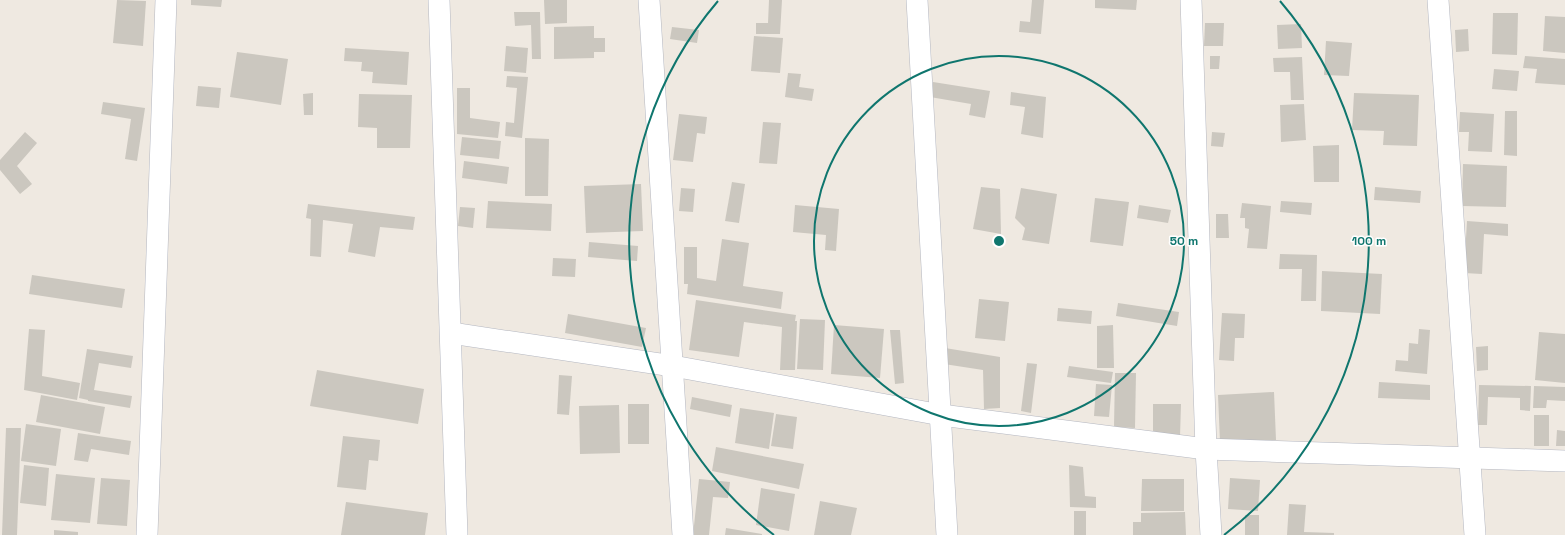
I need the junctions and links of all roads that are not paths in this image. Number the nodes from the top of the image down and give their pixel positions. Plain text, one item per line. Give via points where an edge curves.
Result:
1 (166, 0) edge
2 (439, 0) edge
3 (649, 0) edge
4 (918, 0) edge
5 (1191, 0) edge
6 (1438, 0) edge
7 (451, 333) junction
8 (673, 366) junction
9 (941, 415) junction
10 (1206, 450) junction
11 (1470, 458) junction
12 (1565, 461) edge
13 (147, 535) edge
14 (456, 535) edge
15 (683, 535) edge
16 (947, 535) edge
17 (1211, 535) edge
18 (1475, 535) edge

1 - 13 street
2 - 7 street
3 - 8 street
4 - 9 street
5 - 10 street
6 - 11 street
7 - 8 street
7 - 14 street
8 - 9 street
8 - 15 street
9 - 10 street
9 - 16 street
10 - 11 street
10 - 17 street
11 - 12 street
11 - 18 street

